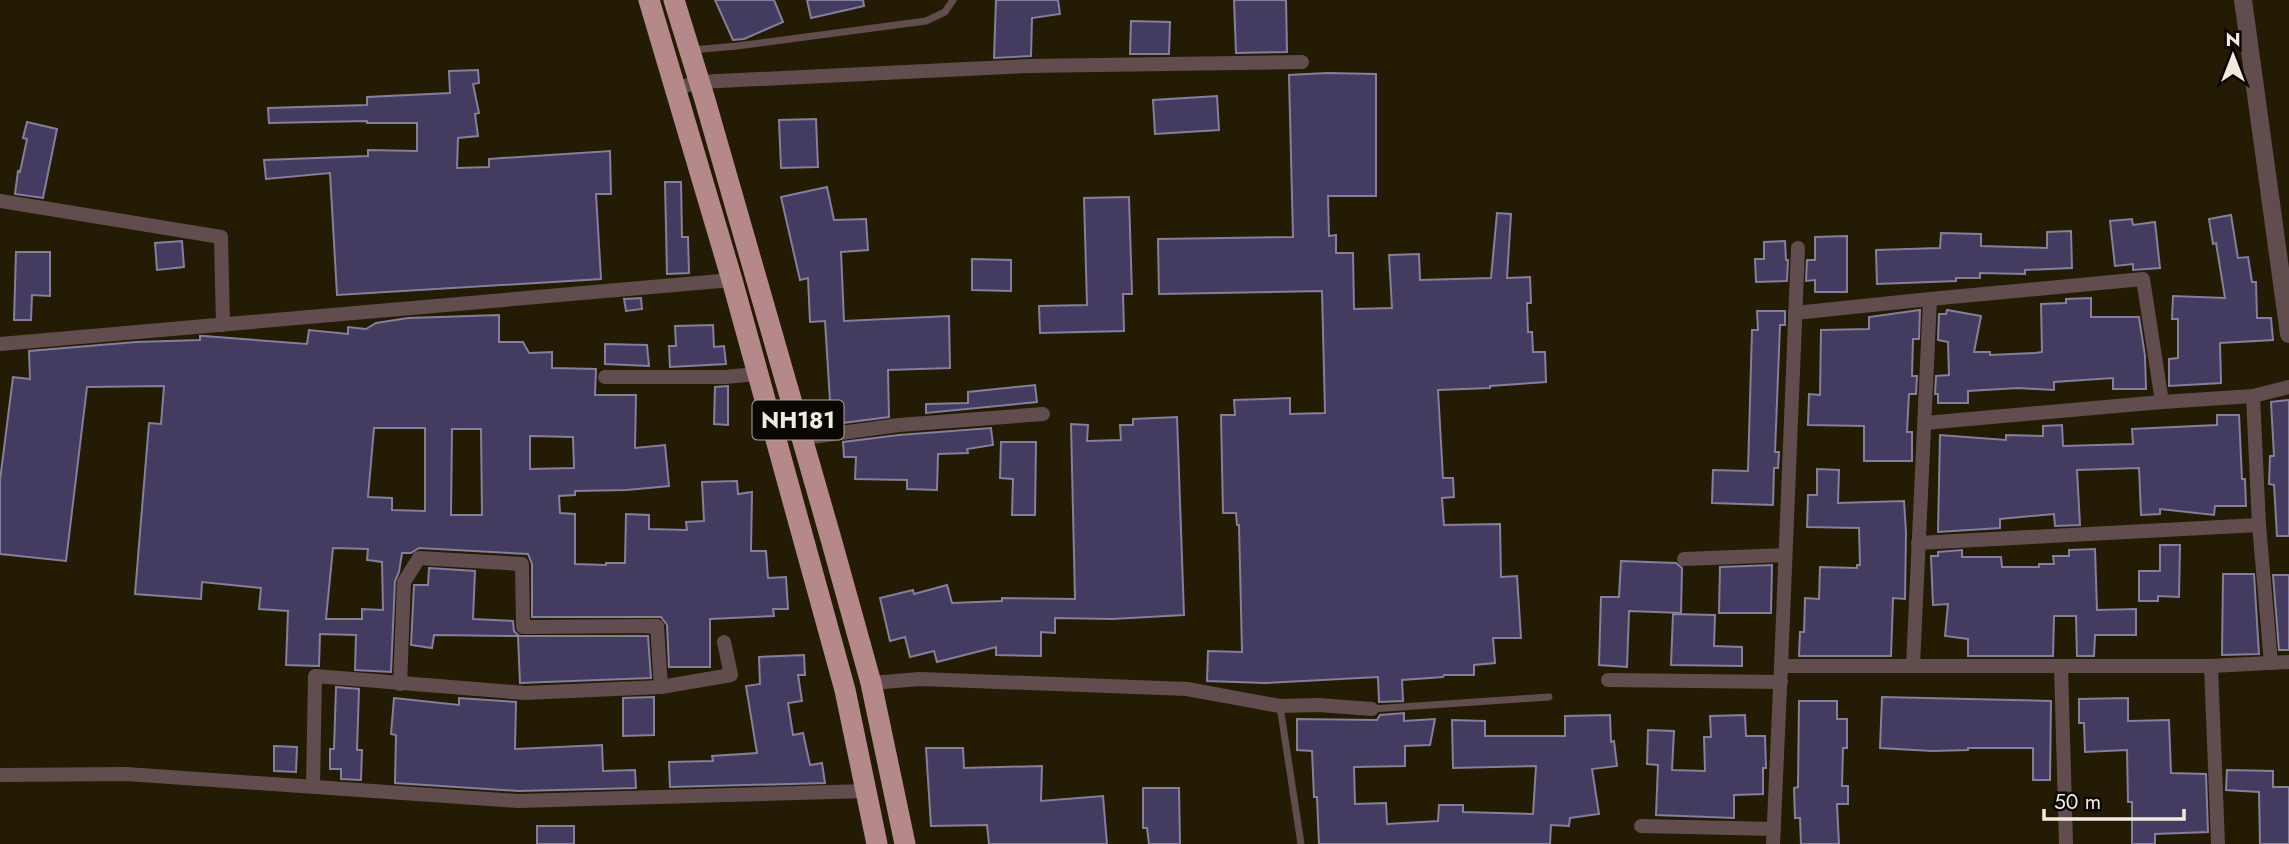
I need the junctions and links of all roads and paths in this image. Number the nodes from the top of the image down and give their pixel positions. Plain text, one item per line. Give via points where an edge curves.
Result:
1 (649, 0) edge
2 (674, 0) edge
3 (953, 0) edge
4 (2243, 0) edge
5 (688, 51) junction
6 (1302, 62) dead end
7 (699, 82) junction
8 (674, 89) junction
9 (0, 201) edge
10 (1798, 248) dead end
11 (2283, 263) edge
12 (732, 280) junction
13 (1930, 299) junction
14 (1796, 313) junction
15 (223, 325) junction
16 (2289, 334) edge
17 (0, 344) edge
18 (757, 374) junction
19 (605, 376) dead end
20 (2289, 387) edge
21 (2253, 396) junction
22 (2162, 402) junction
23 (1043, 414) dead end
24 (1925, 423) junction
25 (804, 438) junction
26 (2259, 525) junction
27 (1918, 543) junction
28 (1784, 555) junction
29 (1684, 559) dead end
30 (724, 642) dead end
31 (2289, 662) edge
32 (2271, 663) junction
33 (1913, 667) junction
34 (2062, 667) junction
35 (2211, 667) junction
36 (1781, 674) junction
37 (1608, 680) dead end
38 (871, 683) junction
39 (400, 684) junction
40 (661, 687) junction
41 (845, 690) junction
42 (1549, 697) dead end
43 (1280, 706) junction
44 (1372, 709) joint
45 (0, 775) edge
46 (313, 787) junction
47 (867, 791) junction
48 (1642, 827) dead end
49 (1773, 836) edge
50 (877, 844) edge
51 (905, 844) edge
52 (1301, 844) edge
53 (2066, 844) edge
54 (2218, 844) edge

1 - 8 highway, NH181
2 - 5 highway, NH181
3 - 5 lane via 945,12 926,20
4 - 11 street
5 - 7 highway, NH181
6 - 7 street via 1028,66
7 - 8 street
7 - 25 highway, NH181
8 - 12 highway, NH181
9 - 15 street via 221,237
10 - 14 street
11 - 16 street
12 - 15 street
12 - 18 highway, NH181
13 - 14 street
13 - 22 street via 2143,279
13 - 24 street
14 - 28 street
15 - 17 street
18 - 19 street
18 - 41 highway, NH181
20 - 21 street
21 - 22 street
21 - 26 street
22 - 24 street
23 - 25 street
24 - 27 street
25 - 38 highway, NH181
26 - 27 street
26 - 32 street
27 - 33 street
28 - 29 street
28 - 36 street
30 - 40 street via 731,674
31 - 32 street
32 - 35 street
33 - 34 street
33 - 36 street
34 - 35 street
34 - 53 street
35 - 54 street
36 - 37 street
36 - 49 street
38 - 41 highway
38 - 43 street via 920,680 1187,689
38 - 51 highway, NH181
39 - 40 street via 525,693
39 - 40 street via 404,582 419,558 522,565 523,627 657,626
39 - 46 street via 315,676
41 - 47 highway, NH181
42 - 44 lane
43 - 44 street
43 - 52 lane
45 - 46 street via 126,774
46 - 47 street via 518,802
47 - 50 highway, NH181
48 - 49 street

